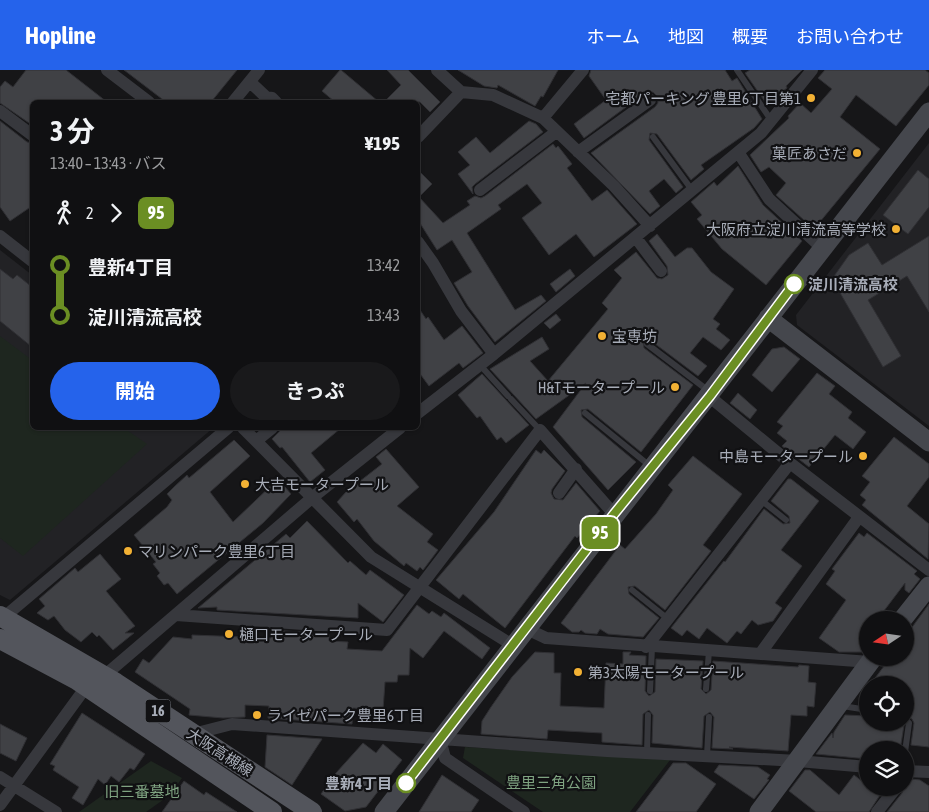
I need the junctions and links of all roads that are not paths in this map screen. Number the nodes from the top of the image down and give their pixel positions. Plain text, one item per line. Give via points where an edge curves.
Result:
1 (107, 70) edge
2 (259, 70) edge
3 (437, 70) edge
4 (583, 70) edge
5 (737, 70) edge
6 (812, 70) edge
7 (250, 82) junction
8 (461, 92) junction
9 (146, 100) edge
10 (235, 100) edge
11 (274, 100) edge
12 (650, 100) dead end
13 (0, 111) edge
14 (929, 112) edge
15 (543, 118) junction
16 (771, 120) junction
17 (556, 132) junction
18 (30, 134) edge
19 (420, 135) edge
20 (653, 137) dead end
21 (578, 152) junction
22 (738, 152) junction
23 (480, 190) dead end
24 (692, 190) junction
25 (650, 226) junction
26 (0, 236) edge
27 (636, 238) junction
28 (420, 245) edge
29 (822, 248) junction
30 (30, 259) edge
31 (661, 270) dead end
32 (768, 318) junction
33 (647, 344) dead end
34 (494, 354) junction
35 (480, 365) junction
36 (711, 395) junction
37 (420, 411) edge
38 (585, 413) dead end
39 (226, 430) edge
40 (245, 430) edge
41 (269, 430) edge
42 (397, 430) edge
43 (540, 430) junction
44 (256, 440) junction
45 (929, 442) edge
46 (790, 463) junction
47 (652, 468) junction
48 (576, 469) junction
49 (559, 493) dead end
50 (313, 497) junction
51 (761, 500) junction
52 (614, 514) junction
53 (859, 517) junction
54 (786, 520) dead end
55 (929, 570) edge
56 (929, 586) edge
57 (419, 588) junction
58 (632, 590) dead end
59 (909, 611) edge
60 (176, 615) junction
61 (1, 617) edge
62 (668, 619) junction
63 (527, 629) junction
64 (0, 639) edge
65 (514, 646) junction
66 (649, 647) junction
67 (708, 651) junction
68 (760, 654) junction
69 (859, 659) edge
70 (867, 666) edge
71 (104, 676) junction
72 (86, 687) junction
73 (706, 689) dead end
74 (650, 691) dead end
75 (838, 706) junction
76 (859, 709) edge
77 (648, 715) dead end
78 (709, 717) dead end
79 (193, 734) junction
80 (440, 739) junction
81 (646, 753) junction
82 (707, 756) junction
83 (798, 761) junction
84 (859, 766) edge
85 (914, 772) edge
86 (929, 772) edge
87 (0, 777) edge
88 (15, 785) junction
89 (890, 796) edge
90 (0, 805) edge
91 (56, 812) edge
92 (272, 812) edge
93 (312, 812) edge
94 (384, 812) edge
95 (524, 812) edge
96 (758, 812) edge
97 (878, 812) edge

1 - 9 street
2 - 7 street
3 - 8 street
4 - 15 street
5 - 16 lane
6 - 16 street
7 - 10 street
7 - 11 street
8 - 15 street via 493,95
8 - 19 street
12 - 21 street
13 - 18 street
14 - 29 street
15 - 17 street
16 - 22 street
17 - 21 street
17 - 23 street
20 - 24 lane
21 - 25 street
22 - 24 street
22 - 29 street via 769,199
24 - 25 street
25 - 27 street
26 - 30 street
27 - 31 street
27 - 34 street
28 - 34 street via 461,311
29 - 32 street
32 - 36 street
32 - 45 street
33 - 36 lane
34 - 35 street
35 - 37 street
35 - 43 lane
36 - 46 street
36 - 47 street
38 - 47 lane
39 - 61 street
40 - 44 street
41 - 44 street
42 - 50 street
43 - 48 street
43 - 57 street
44 - 50 street
46 - 51 street
46 - 53 street
47 - 52 street
48 - 49 street
48 - 52 street
50 - 57 street via 371,557
50 - 60 street
51 - 54 lane
51 - 62 street
52 - 63 street
53 - 55 street
53 - 68 street
56 - 59 street
57 - 60 street via 387,630
57 - 65 street
58 - 62 lane
60 - 71 street
61 - 71 main road, 大阪高槻線 / 16
62 - 66 street
63 - 65 street
63 - 66 street via 546,638
64 - 72 main road, 大阪高槻線 / 16
65 - 80 street
66 - 67 street
66 - 74 lane
67 - 68 street
67 - 73 lane
68 - 69 street
70 - 75 street
71 - 72 street
71 - 79 main road, 大阪高槻線 / 16
72 - 88 street
72 - 92 main road, 大阪高槻線 / 16
75 - 76 lane
75 - 83 street
77 - 81 lane
78 - 82 lane
79 - 80 street via 232,724
79 - 93 main road, 大阪高槻線 / 16
80 - 81 street
80 - 94 street
80 - 95 street via 445,758
81 - 82 street
82 - 83 street
83 - 84 street
83 - 96 street
85 - 86 street
87 - 88 street
88 - 90 street
88 - 91 street
89 - 97 street

